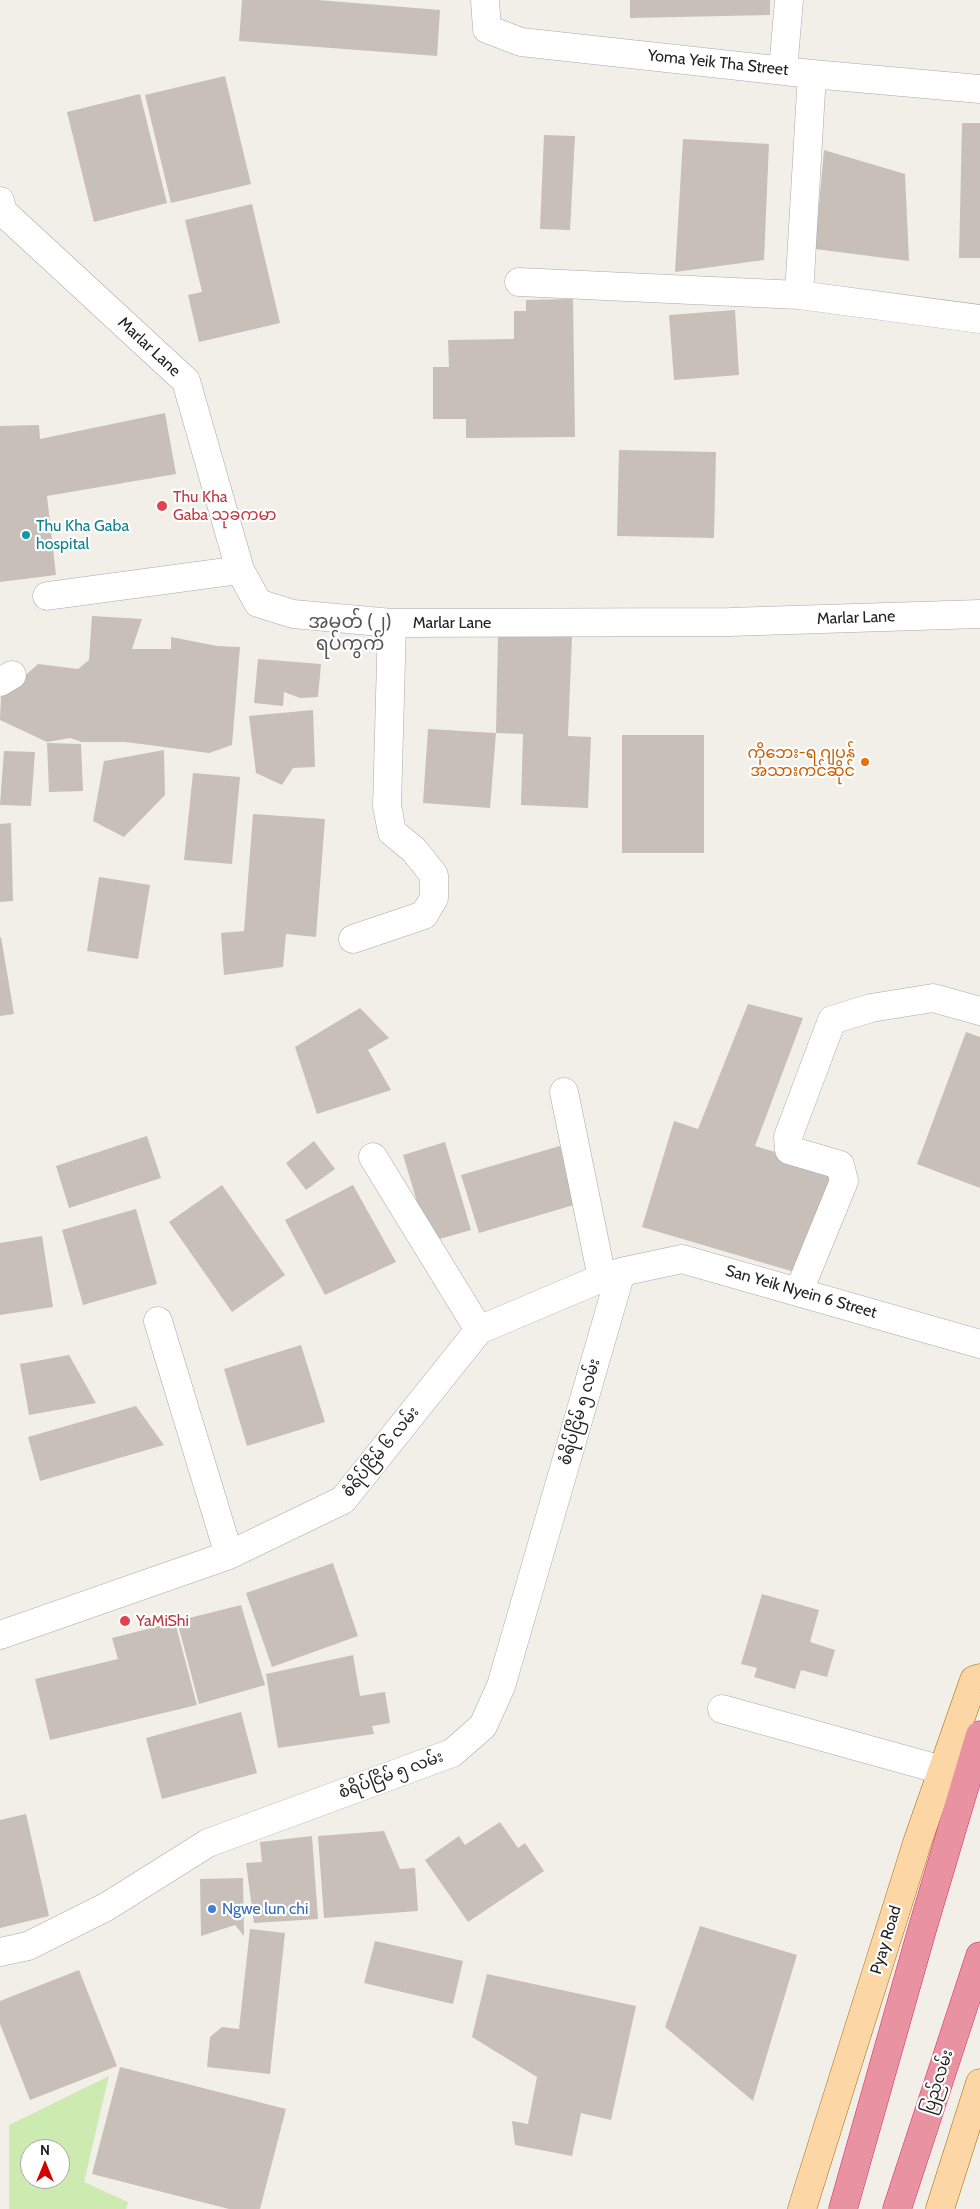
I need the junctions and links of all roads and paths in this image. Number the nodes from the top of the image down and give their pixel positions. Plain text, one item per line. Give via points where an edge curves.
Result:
1 (485, 0) edge
2 (789, 0) edge
3 (783, 70) junction
4 (812, 74) junction
5 (980, 89) edge
6 (1, 207) edge
7 (519, 282) dead end
8 (799, 295) junction
9 (980, 319) edge
10 (240, 570) junction
11 (47, 596) dead end
12 (980, 614) edge
13 (392, 623) junction
14 (353, 939) dead end
15 (980, 1011) edge
16 (564, 1092) dead end
17 (373, 1156) dead end
18 (611, 1275) junction
19 (799, 1291) junction
20 (158, 1321) dead end
21 (479, 1330) junction
22 (980, 1344) edge
23 (229, 1555) junction
24 (0, 1635) edge
25 (980, 1678) edge
26 (722, 1709) dead end
27 (980, 1735) edge
28 (942, 1770) junction
29 (0, 1952) edge
30 (980, 1956) edge
31 (980, 2083) edge
32 (802, 2209) edge
33 (843, 2209) edge
34 (897, 2209) edge
35 (940, 2209) edge

1 - 3 street, Yoma Yeik Tha Street via 488,29 521,42
2 - 3 street
3 - 4 street, Yoma Yeik Tha Street
4 - 5 street, Yoma Yeik Tha Street
4 - 8 street
6 - 10 street, Marlar Lane via 186,381
7 - 8 street
8 - 9 street
10 - 11 street
10 - 13 street, Marlar Lane via 258,603 293,614
12 - 13 street, Marlar Lane via 729,622
13 - 14 street via 387,806 392,832 414,850 434,875 434,898 424,915
15 - 19 street via 933,998 870,1008 832,1020 788,1137 789,1150 840,1165 844,1181
16 - 18 street
17 - 21 street
18 - 19 street, San Yeik Nyein 6 Street via 682,1259
18 - 21 street, စံရိပ်ငြိမ် ၆ လမ်း
18 - 29 street, စံရိပ်ငြိမ် ၅ လမ်း via 501,1686 483,1726 452,1753 208,1843 106,1907 28,1946
19 - 22 street, San Yeik Nyein 6 Street
20 - 23 street
21 - 23 street, စံရိပ်ငြိမ် ၆ လမ်း via 343,1500
23 - 24 street, စံရိပ်ငြိမ် ၆ လမ်း
25 - 28 main road, Pyay Road via 974,1680
26 - 28 street
27 - 33 highway, Pyay Road
28 - 32 main road, Pyay Road
30 - 34 highway, ပြည်လမ်း
31 - 35 main road

